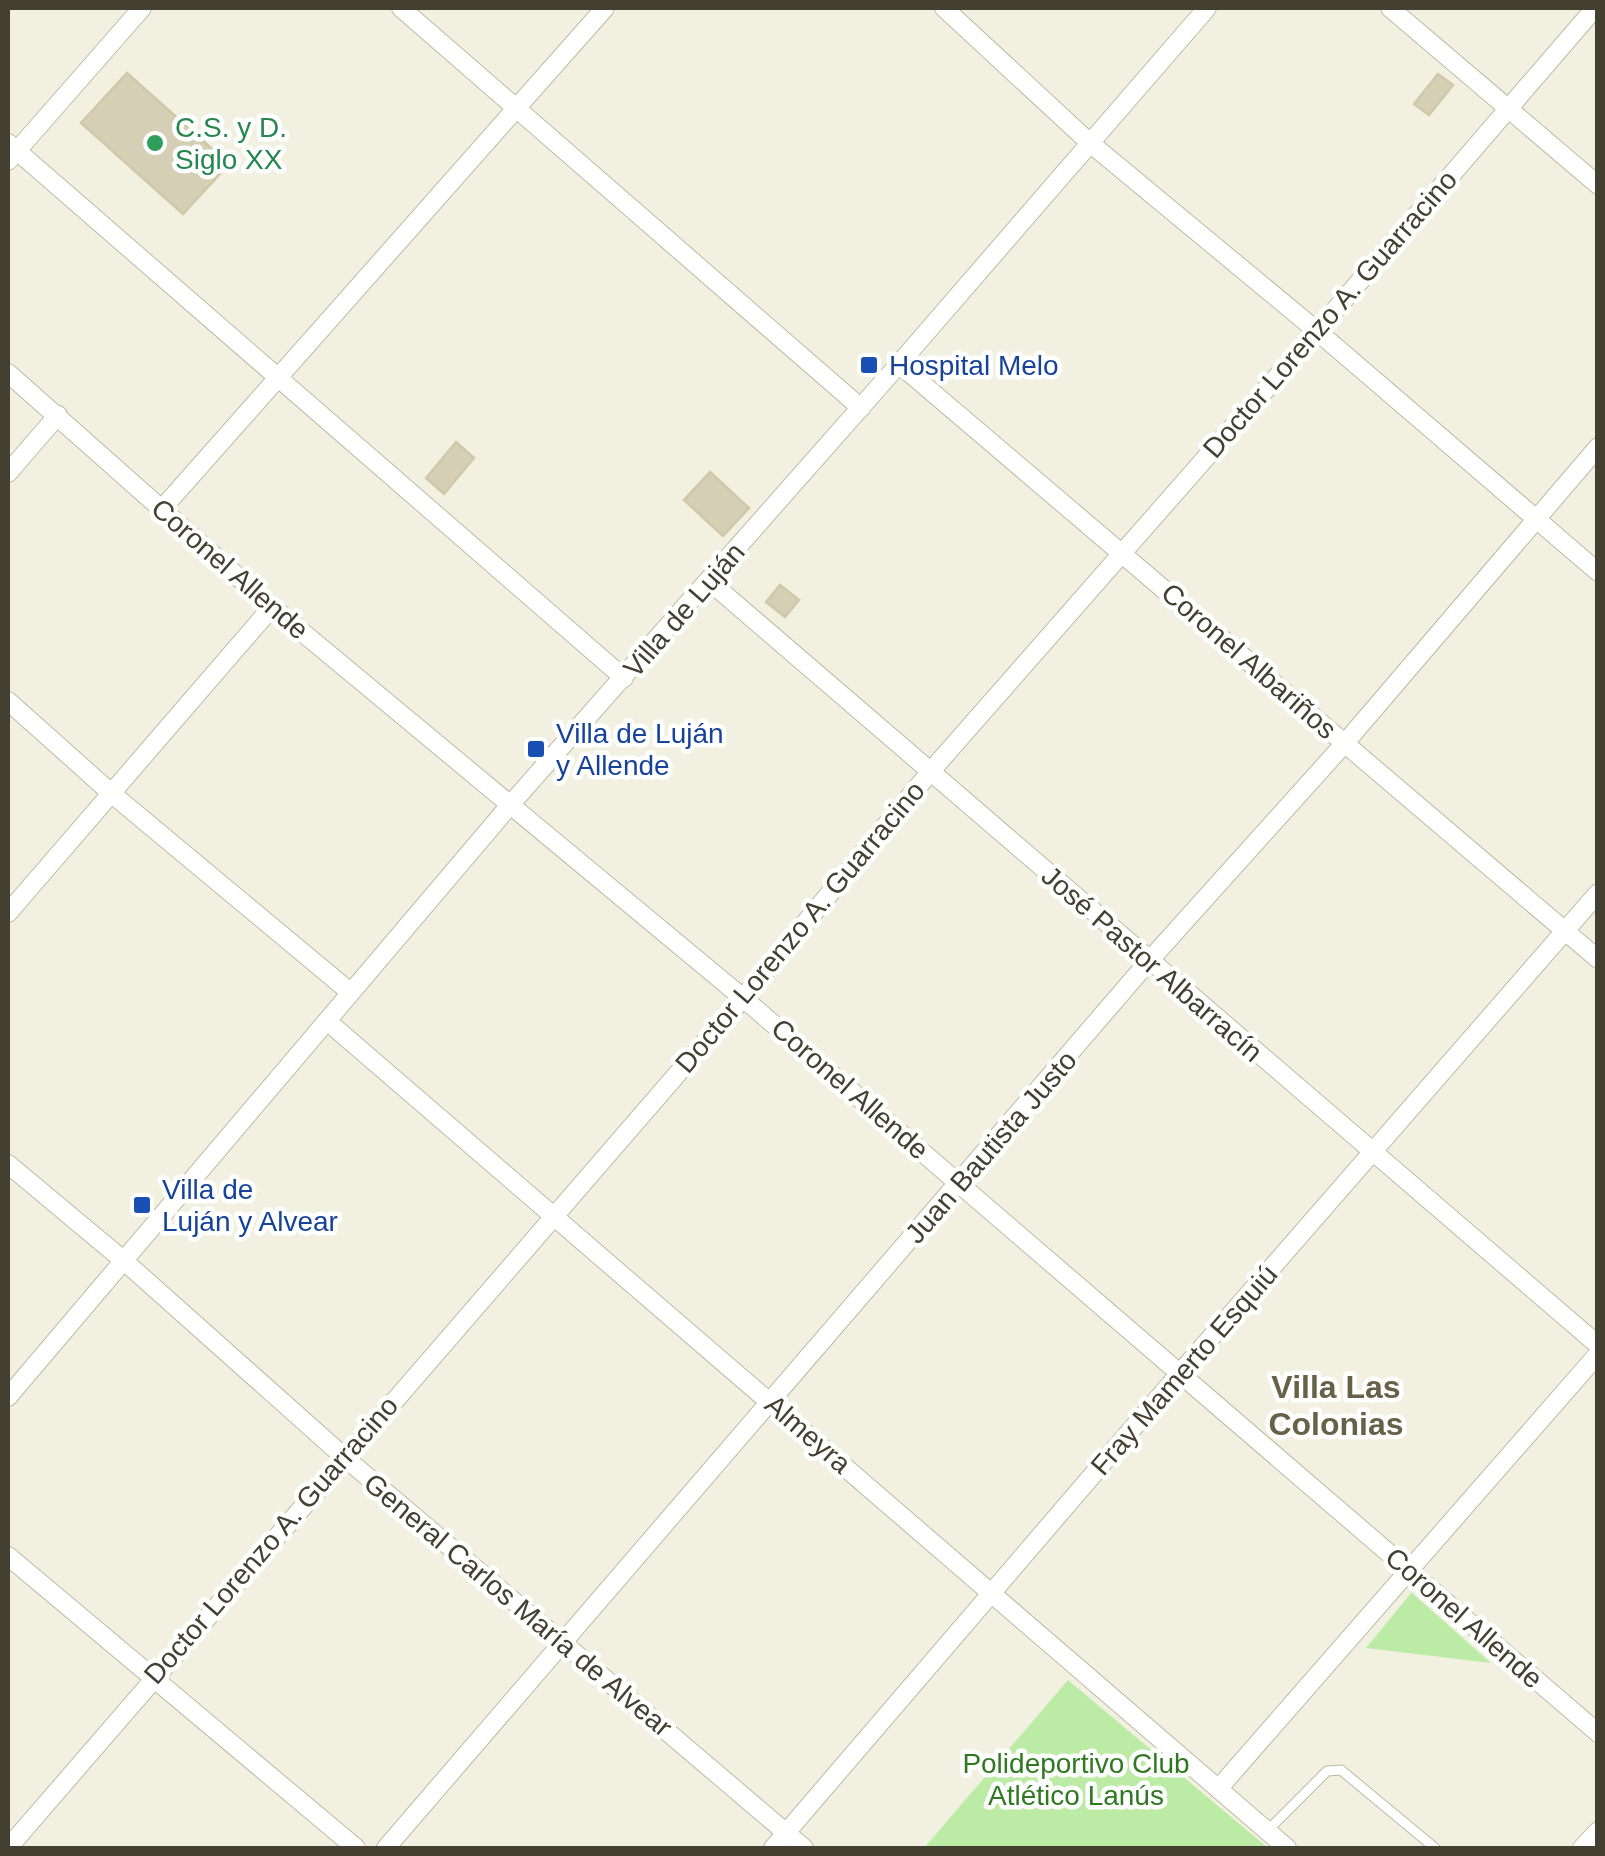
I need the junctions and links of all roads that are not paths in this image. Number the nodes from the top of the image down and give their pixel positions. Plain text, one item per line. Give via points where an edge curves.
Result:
1 (142, 8) edge
2 (400, 8) edge
3 (605, 8) edge
4 (944, 8) edge
5 (1207, 8) edge
6 (1390, 8) edge
7 (1595, 8) edge
8 (516, 109) junction
9 (1508, 109) junction
10 (1090, 142) junction
11 (10, 151) edge
12 (1598, 184) edge
13 (1318, 331) junction
14 (899, 364) junction
15 (8, 373) edge
16 (278, 380) junction
17 (861, 408) junction
18 (58, 415) junction
19 (1598, 447) edge
20 (8, 473) edge
21 (161, 510) junction
22 (1535, 518) junction
23 (1121, 551) junction
24 (1598, 572) edge
25 (709, 581) junction
26 (272, 607) junction
27 (624, 678) junction
28 (8, 701) edge
29 (1344, 743) junction
30 (931, 771) junction
31 (111, 794) junction
32 (510, 805) junction
33 (1598, 893) edge
34 (8, 913) edge
35 (1565, 931) junction
36 (1598, 959) edge
37 (1148, 962) junction
38 (350, 992) junction
39 (743, 998) junction
40 (327, 1021) junction
41 (1371, 1154) junction
42 (8, 1164) edge
43 (960, 1184) junction
44 (554, 1216) junction
45 (123, 1260) junction
46 (1598, 1345) edge
47 (1598, 1354) edge
48 (1180, 1372) junction
49 (8, 1397) edge
50 (770, 1402) junction
51 (343, 1456) junction
52 (8, 1556) edge
53 (1409, 1570) junction
54 (993, 1593) junction
55 (563, 1642) junction
56 (152, 1678) junction
57 (1598, 1732) edge
58 (1218, 1789) junction
59 (1266, 1831) junction
60 (1598, 1831) edge
61 (786, 1833) junction
62 (8, 1848) edge
63 (356, 1848) edge
64 (386, 1848) edge
65 (773, 1848) edge
66 (804, 1848) edge
67 (1287, 1848) edge
68 (1435, 1848) edge
69 (1582, 1848) edge

1 - 11 street
2 - 8 street
3 - 8 street
4 - 10 street
5 - 10 street, Villa de Luján
6 - 9 street
7 - 9 street, Doctor Lorenzo A. Guarracino
8 - 16 street
8 - 17 street
9 - 12 street
9 - 13 street, Doctor Lorenzo A. Guarracino
10 - 13 street
10 - 14 street, Villa de Luján
11 - 16 street
13 - 22 street
13 - 23 street, Doctor Lorenzo A. Guarracino
14 - 17 street, Villa de Luján
14 - 23 street, Coronel Albariños
15 - 18 street, Coronel Allende
16 - 21 street
16 - 27 street
17 - 25 street, Villa de Luján
18 - 20 street
18 - 21 street, Coronel Allende
19 - 22 street, Juan Bautista Justo
21 - 26 street, Coronel Allende
22 - 24 street
22 - 29 street, Juan Bautista Justo
23 - 29 street, Coronel Albariños
23 - 30 street, Doctor Lorenzo A. Guarracino
25 - 27 street, Villa de Luján
25 - 30 street, José Pastor Albarracín
26 - 31 street
26 - 32 street, Coronel Allende
27 - 32 street, Villa de Luján
28 - 31 street
29 - 35 street, Coronel Albariños
29 - 37 street, Juan Bautista Justo
30 - 37 street, José Pastor Albarracín
30 - 39 street, Doctor Lorenzo A. Guarracino
31 - 34 street
31 - 38 street
32 - 38 street, Villa de Luján
32 - 39 street, Coronel Allende
33 - 35 street, Fray Mamerto Esquiú
35 - 36 street, Coronel Albariños
35 - 41 street, Fray Mamerto Esquiú
37 - 41 street, José Pastor Albarracín
37 - 43 street, Juan Bautista Justo
38 - 40 street, Villa de Luján
39 - 43 street, Coronel Allende
39 - 44 street, Doctor Lorenzo A. Guarracino
40 - 44 street, Almeyra
40 - 45 street, Villa de Luján
41 - 46 street, José Pastor Albarracín
41 - 48 street, Fray Mamerto Esquiú
42 - 45 street, General Carlos María de Alvear
43 - 48 street, Coronel Allende
43 - 50 street, Juan Bautista Justo
44 - 50 street, Almeyra
44 - 51 street, Doctor Lorenzo A. Guarracino
45 - 49 street, Villa de Luján
45 - 51 street, General Carlos María de Alvear
47 - 53 street
48 - 53 street, Coronel Allende
48 - 54 street, Fray Mamerto Esquiú
50 - 54 street, Almeyra
50 - 55 street, Juan Bautista Justo
51 - 55 street, General Carlos María de Alvear
51 - 56 street, Doctor Lorenzo A. Guarracino
52 - 56 street
53 - 57 street, Coronel Allende
53 - 58 street
54 - 58 street, Almeyra
54 - 61 street, Fray Mamerto Esquiú
55 - 61 street, General Carlos María de Alvear
55 - 64 street, Juan Bautista Justo
56 - 62 street, Doctor Lorenzo A. Guarracino
56 - 63 street
58 - 59 street, Almeyra
59 - 67 street, Almeyra
59 - 68 lane via 1327,1770 1341,1770
60 - 69 street
61 - 65 street, Fray Mamerto Esquiú
61 - 66 street, General Carlos María de Alvear

